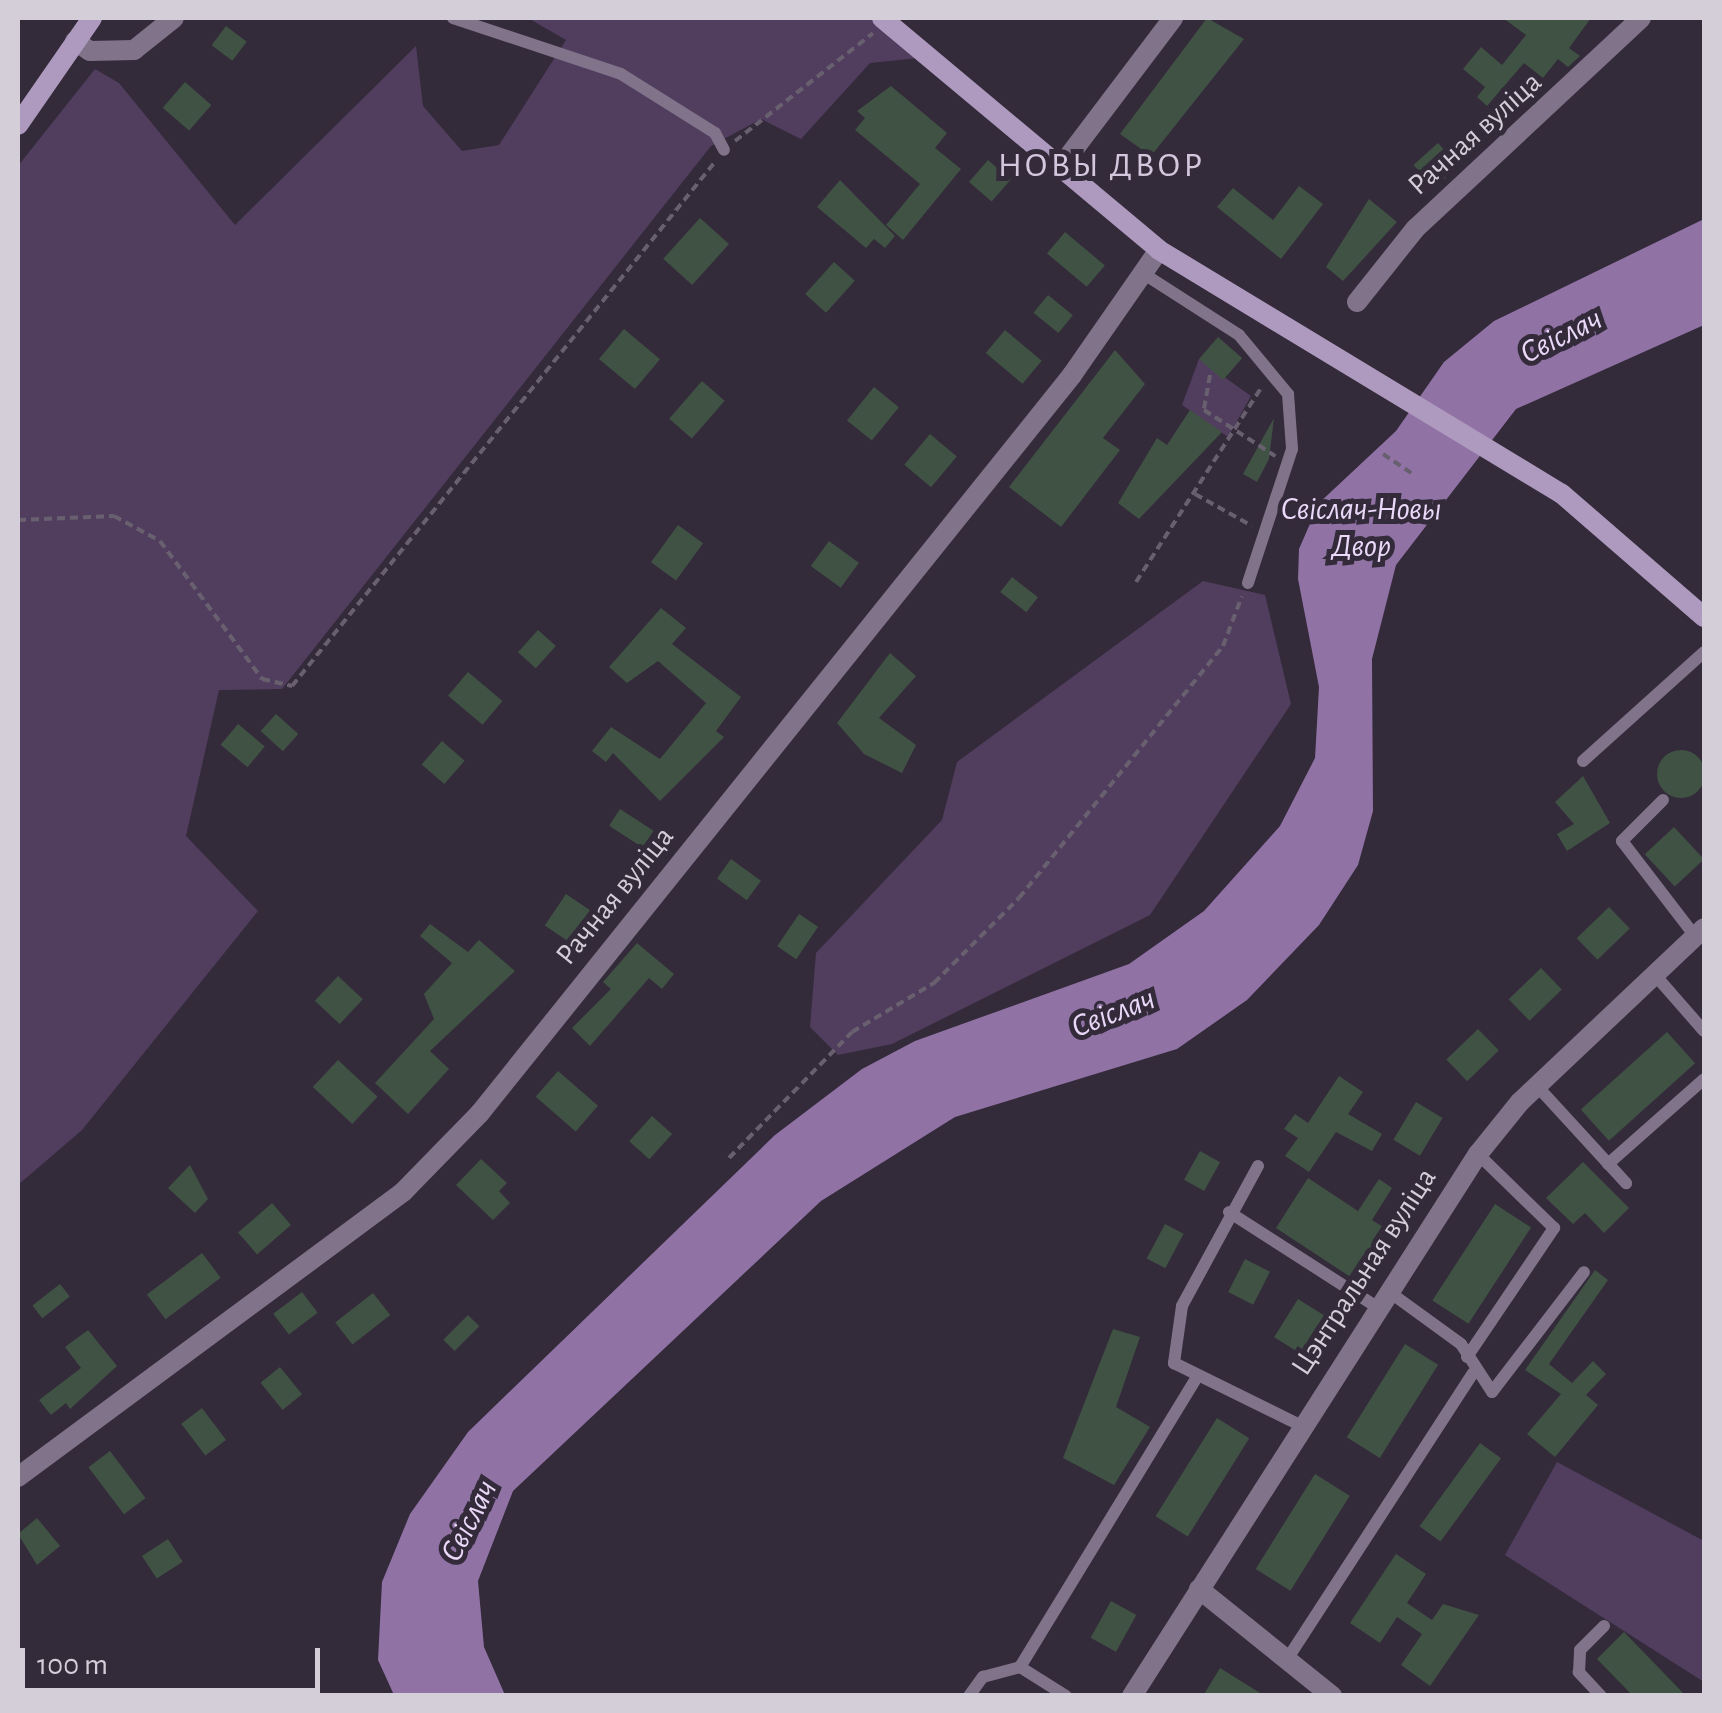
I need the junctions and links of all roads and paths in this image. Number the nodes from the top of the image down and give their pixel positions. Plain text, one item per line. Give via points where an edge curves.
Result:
1 (92, 18) edge
2 (174, 18) edge
3 (453, 18) edge
4 (883, 18) edge
5 (1173, 18) edge
6 (1641, 18) edge
7 (75, 41) junction
8 (18, 126) edge
9 (724, 150) junction
10 (1058, 170) junction
11 (1159, 250) junction
12 (1144, 274) junction
13 (1358, 302) dead end
14 (1271, 365) junction
15 (1210, 375) dead end
16 (1236, 432) junction
17 (1383, 454) dead end
18 (1288, 465) junction
19 (1414, 475) dead end
20 (1195, 494) junction
21 (18, 520) edge
22 (1266, 534) junction
23 (1136, 582) dead end
24 (1248, 582) joint
25 (1704, 617) edge
26 (1704, 652) edge
27 (1584, 761) dead end
28 (1663, 800) dead end
29 (1700, 932) edge
30 (1654, 976) junction
31 (1704, 1031) edge
32 (1704, 1078) edge
33 (1536, 1086) junction
34 (1478, 1154) junction
35 (729, 1158) dead end
36 (1608, 1164) junction
37 (1258, 1166) dead end
38 (1626, 1183) dead end
39 (1229, 1212) junction
40 (1584, 1272) dead end
41 (1382, 1299) junction
42 (1467, 1358) junction
43 (1474, 1373) junction
44 (1195, 1380) junction
45 (1300, 1425) junction
46 (18, 1478) edge
47 (1199, 1588) junction
48 (1604, 1626) dead end
49 (1288, 1658) junction
50 (1020, 1667) junction
51 (1320, 1691) edge
52 (969, 1696) edge
53 (1066, 1696) edge
54 (1132, 1696) edge
55 (1601, 1696) edge

1 - 7 main road
2 - 7 street via 134,50 90,51
3 - 9 lane via 621,74 715,132
4 - 9 path
4 - 10 main road
5 - 10 street
6 - 13 street, Рачная вуліца via 1415,229
7 - 8 main road
9 - 21 path via 292,686 262,679 160,541 114,516
10 - 11 main road
11 - 12 street, Рачная вуліца
11 - 25 main road via 1562,494
12 - 14 lane
12 - 46 street, Рачная вуліца via 480,1113 403,1192
14 - 16 path
14 - 18 lane via 1294,416
15 - 16 path via 1204,410
16 - 18 path
16 - 20 path
17 - 19 path
18 - 22 lane
20 - 22 path
20 - 23 path
22 - 24 lane
24 - 35 path via 1223,646 1019,898 934,983 852,1032
26 - 27 lane
28 - 29 lane via 1622,841
29 - 30 street, Цэнтральная вуліца
30 - 31 lane
30 - 33 street, Цэнтральная вуліца
32 - 36 lane
33 - 34 street, Цэнтральная вуліца
33 - 36 lane
34 - 41 street, Цэнтральная вуліца
34 - 42 lane via 1554,1228
36 - 38 lane
37 - 39 lane
39 - 41 lane
39 - 44 lane via 1172,1342 1174,1364
40 - 43 lane via 1502,1388 1492,1392
41 - 42 lane via 1445,1329
41 - 45 street, Цэнтральная вуліца
42 - 43 lane
43 - 49 lane
44 - 45 lane
44 - 50 lane
45 - 47 street, Цэнтральная вуліца
47 - 49 street
47 - 54 street, Цэнтральная вуліца
48 - 55 lane via 1580,1650 1579,1672
49 - 51 street
50 - 52 lane via 982,1677
50 - 53 lane

